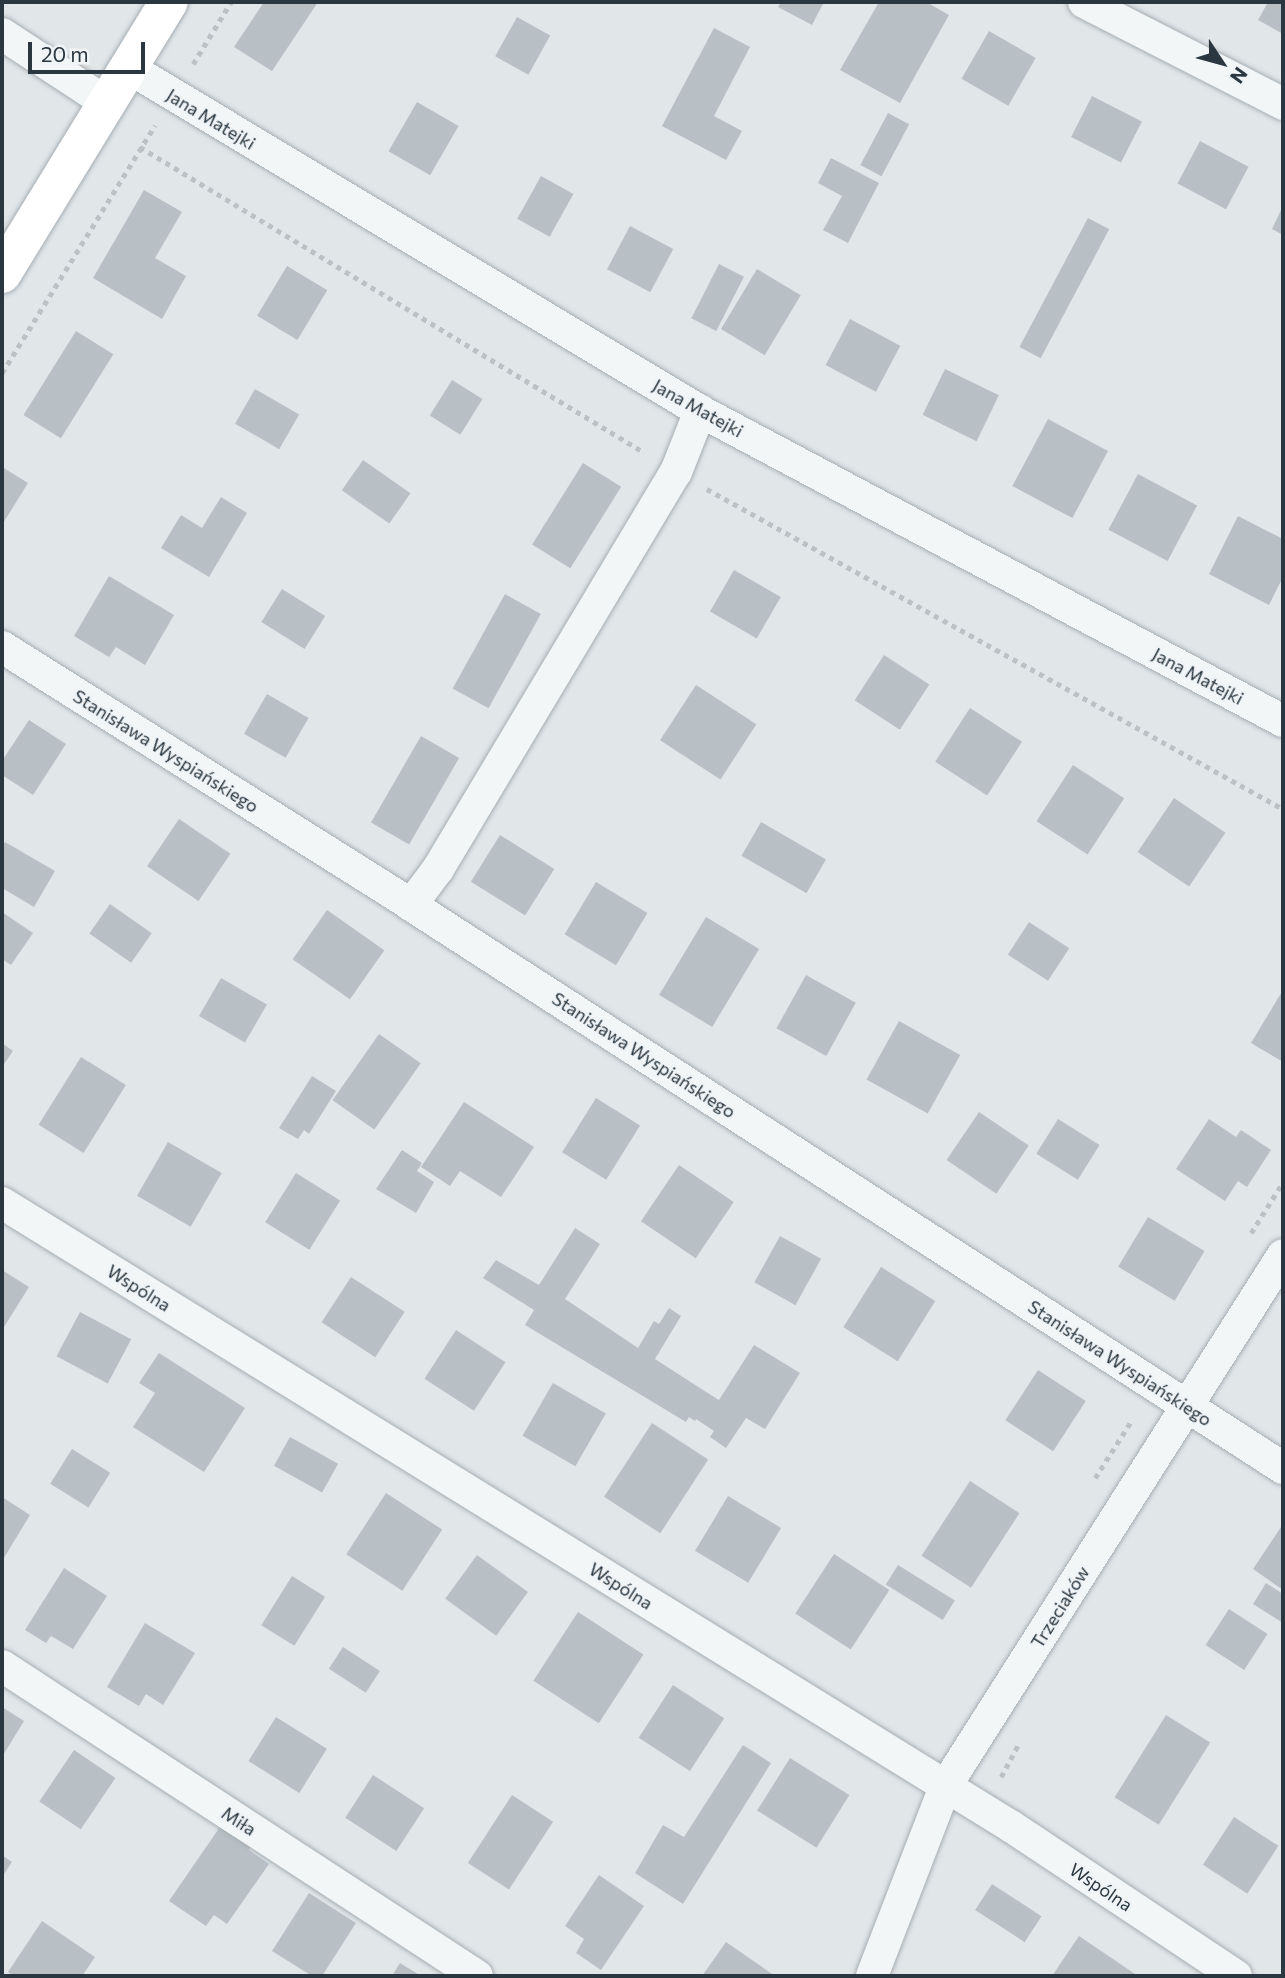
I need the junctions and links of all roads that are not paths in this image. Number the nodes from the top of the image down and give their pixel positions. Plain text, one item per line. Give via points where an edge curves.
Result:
1 (169, 2) edge
2 (1084, 2) edge
3 (1122, 11) edge
4 (2, 34) edge
5 (129, 68) junction
6 (107, 103) junction
7 (1283, 104) edge
8 (2, 274) edge
9 (700, 411) junction
10 (2, 647) edge
11 (1283, 721) edge
12 (411, 905) junction
13 (2, 1203) edge
14 (1283, 1255) edge
15 (1186, 1407) junction
16 (1283, 1468) edge
17 (2, 1665) edge
18 (945, 1787) junction
19 (477, 1976) edge
20 (872, 1976) edge
21 (1236, 1976) edge

1 - 5 main road
2 - 3 street
3 - 7 street
4 - 6 street
5 - 6 main road
5 - 9 street, Jana Matejki
6 - 8 main road
9 - 11 street, Jana Matejki
9 - 12 street via 677,472 438,869
10 - 12 street, Stanisława Wyspiańskiego
12 - 15 street, Stanisława Wyspiańskiego
13 - 18 street, Wspólna
14 - 15 street, Trzeciaków
15 - 16 street, Stanisława Wyspiańskiego
15 - 18 street, Trzeciaków
17 - 19 street, Miła
18 - 20 street, Trzeciaków
18 - 21 street, Wspólna

